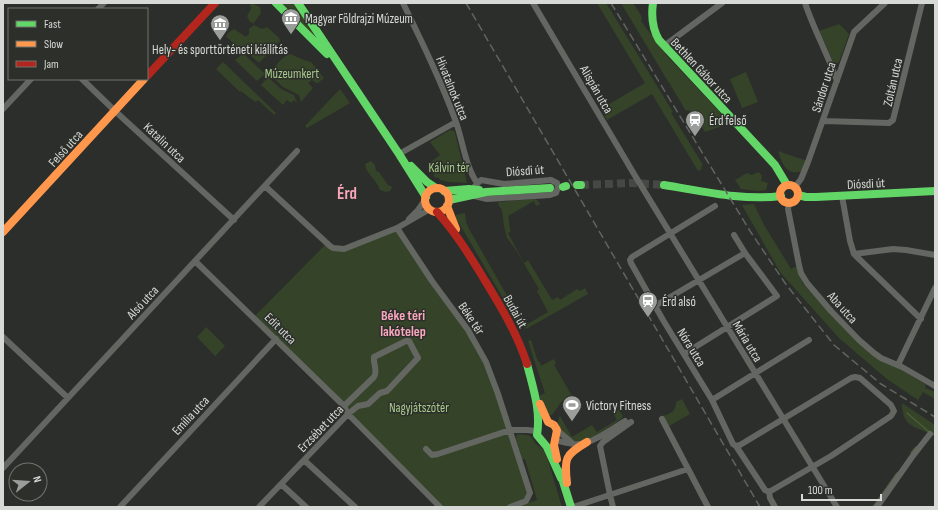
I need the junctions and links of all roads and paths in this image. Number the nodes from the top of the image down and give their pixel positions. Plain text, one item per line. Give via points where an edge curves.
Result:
1 (215, 3) edge
2 (276, 3) edge
3 (298, 3) edge
4 (403, 3) edge
5 (533, 3) edge
6 (653, 3) edge
7 (722, 3) edge
8 (805, 3) edge
9 (885, 3) edge
10 (922, 3) edge
11 (664, 46) junction
12 (842, 65) junction
13 (833, 70) junction
14 (345, 74) junction
15 (148, 75) edge
16 (30, 80) edge
17 (83, 80) edge
18 (143, 80) edge
19 (837, 81) junction
20 (3, 109) edge
21 (115, 111) junction
22 (824, 121) junction
23 (456, 122) junction
24 (297, 152) dead end
25 (400, 154) junction
26 (477, 183) junction
27 (664, 185) tunnel mouth
28 (265, 186) junction
29 (641, 186) joint
30 (791, 186) junction
31 (550, 188) dead end
32 (440, 189) junction
33 (935, 191) edge
34 (469, 192) junction
35 (798, 195) junction
36 (780, 196) junction
37 (842, 196) junction
38 (426, 199) junction
39 (448, 203) junction
40 (789, 203) junction
41 (715, 206) dead end
42 (433, 211) junction
43 (234, 220) junction
44 (405, 223) junction
45 (397, 228) junction
46 (3, 232) edge
47 (670, 233) junction
48 (734, 235) dead end
49 (463, 245) junction
50 (745, 253) junction
51 (854, 254) junction
52 (935, 255) edge
53 (195, 261) junction
54 (698, 280) junction
55 (935, 288) edge
56 (655, 306) junction
57 (921, 319) junction
58 (726, 327) junction
59 (3, 337) edge
60 (276, 339) junction
61 (809, 340) dead end
62 (684, 354) junction
63 (898, 365) junction
64 (755, 373) junction
65 (935, 386) edge
66 (535, 394) junction
67 (68, 398) junction
68 (712, 400) junction
69 (344, 406) junction
70 (348, 414) junction
71 (662, 419) dead end
72 (783, 419) junction
73 (548, 422) junction
74 (538, 429) junction
75 (510, 430) junction
76 (557, 430) junction
77 (930, 434) dead end
78 (554, 440) junction
79 (543, 442) junction
80 (587, 442) junction
81 (574, 444) junction
82 (735, 445) junction
83 (426, 450) dead end
84 (304, 460) junction
85 (812, 467) junction
86 (3, 468) edge
87 (688, 469) junction
88 (561, 478) junction
89 (281, 484) junction
90 (769, 492) junction
91 (610, 495) junction
92 (120, 507) edge
93 (260, 507) edge
94 (306, 507) edge
95 (355, 507) edge
96 (440, 507) edge
97 (510, 507) edge
98 (572, 507) edge
99 (613, 507) edge
100 (708, 507) edge
101 (776, 507) edge
102 (837, 507) edge
103 (877, 507) edge

1 - 15 main road
2 - 14 main road
3 - 14 main road
4 - 23 street, Hivatalnok utca
5 - 29 street, Alispán utca
6 - 11 main road, Bethlen Gábor utca via 652,26
7 - 11 street
8 - 13 street
9 - 12 street, Sándor utca via 854,32
10 - 22 street, Zoltán utca via 893,120 889,123
11 - 30 main road, Bethlen Gábor utca via 775,165
12 - 13 street
12 - 19 street, Sándor utca
13 - 19 street
14 - 25 main road
16 - 20 street
17 - 21 street, Katalin utca
18 - 21 main road, Felső utca
19 - 22 street, Sándor utca
21 - 43 street, Katalin utca
21 - 46 main road, Felső utca
22 - 30 street, Sándor utca via 801,179
23 - 25 street
23 - 26 street, Hivatalnok utca via 470,170
24 - 28 street, Alsó utca
25 - 32 main road via 427,182
25 - 38 main road
26 - 34 street, Diósdi út
26 - 34 street, Diósdi út via 481,180 504,184 551,180 557,183 558,187 556,193 550,195 487,200
27 - 36 main road via 741,197
28 - 43 street, Alsó utca
28 - 45 street via 333,248 344,249
29 - 47 street, Mária utca
30 - 35 main road via 798,191
30 - 36 main road via 782,189
31 - 34 main road, Diósdi út
32 - 34 main road, Diósdi út
32 - 38 main road via 430,191
32 - 39 main road
33 - 37 main road, Diósdi út
34 - 39 main road, Diósdi út
35 - 37 main road, Diósdi út
35 - 40 main road via 796,200
36 - 40 main road
37 - 51 street
38 - 42 main road via 427,207
38 - 44 street
39 - 42 main road via 441,211
39 - 49 main road, Budai út
40 - 63 street, Aba utca via 799,265 807,283 859,340 874,353
41 - 47 street
42 - 44 street
42 - 49 main road, Budai út via 446,222
43 - 53 street, Alsó utca
44 - 45 street
45 - 75 street, Béke tér via 468,330 490,370
47 - 54 street, Mária utca
47 - 56 street, Nóra utca via 630,260
48 - 50 street
49 - 66 main road, Budai út via 518,338
50 - 54 street
50 - 58 street via 777,296
51 - 52 street via 893,249
51 - 57 street
53 - 60 street, Edit utca
53 - 67 street, Alsó utca
54 - 56 street
54 - 58 street, Mária utca
55 - 57 street
56 - 62 street, Nóra utca
57 - 63 street
58 - 62 street
58 - 64 street, Mária utca
59 - 67 street
60 - 69 street, Edit utca
60 - 92 street, Emília utca
61 - 64 street
62 - 68 street, Nóra utca
63 - 65 street, Aba utca
64 - 68 street
64 - 72 street, Mária utca
66 - 73 main road, Budai út
66 - 74 main road, Budai út via 539,415
67 - 86 street, Alsó utca
68 - 82 street, Nóra utca
69 - 70 street, Edit utca
69 - 70 street, Erzsébet utca via 376,374 374,357 409,341 418,358 387,391
70 - 84 street, Erzsébet utca
70 - 96 street, Edit utca
71 - 87 street
72 - 82 street
72 - 85 street, Mária utca
72 - 85 street via 855,377 860,378 892,405 894,413 891,416
73 - 74 main road
73 - 76 main road, Budai út
74 - 75 street
74 - 79 main road, Budai út via 538,438
75 - 83 street via 438,454 432,455
75 - 97 street, Béke tér via 530,493 526,501
76 - 78 main road, Budai út
76 - 81 street
77 - 103 street
78 - 79 main road via 549,443
78 - 81 street
78 - 88 main road, Budai út
79 - 88 main road, Budai út
80 - 81 street
80 - 91 street via 628,422 600,447
80 - 98 main road via 571,452 566,459 565,470
82 - 90 street, Nóra utca via 765,490
84 - 89 street, Erzsébet utca
84 - 95 street
85 - 90 street
85 - 102 street, Mária utca
87 - 91 street
87 - 100 street
88 - 98 main road, Budai út
89 - 93 street, Erzsébet utca
89 - 94 street
90 - 101 street, Nóra utca
91 - 98 street
91 - 99 street

